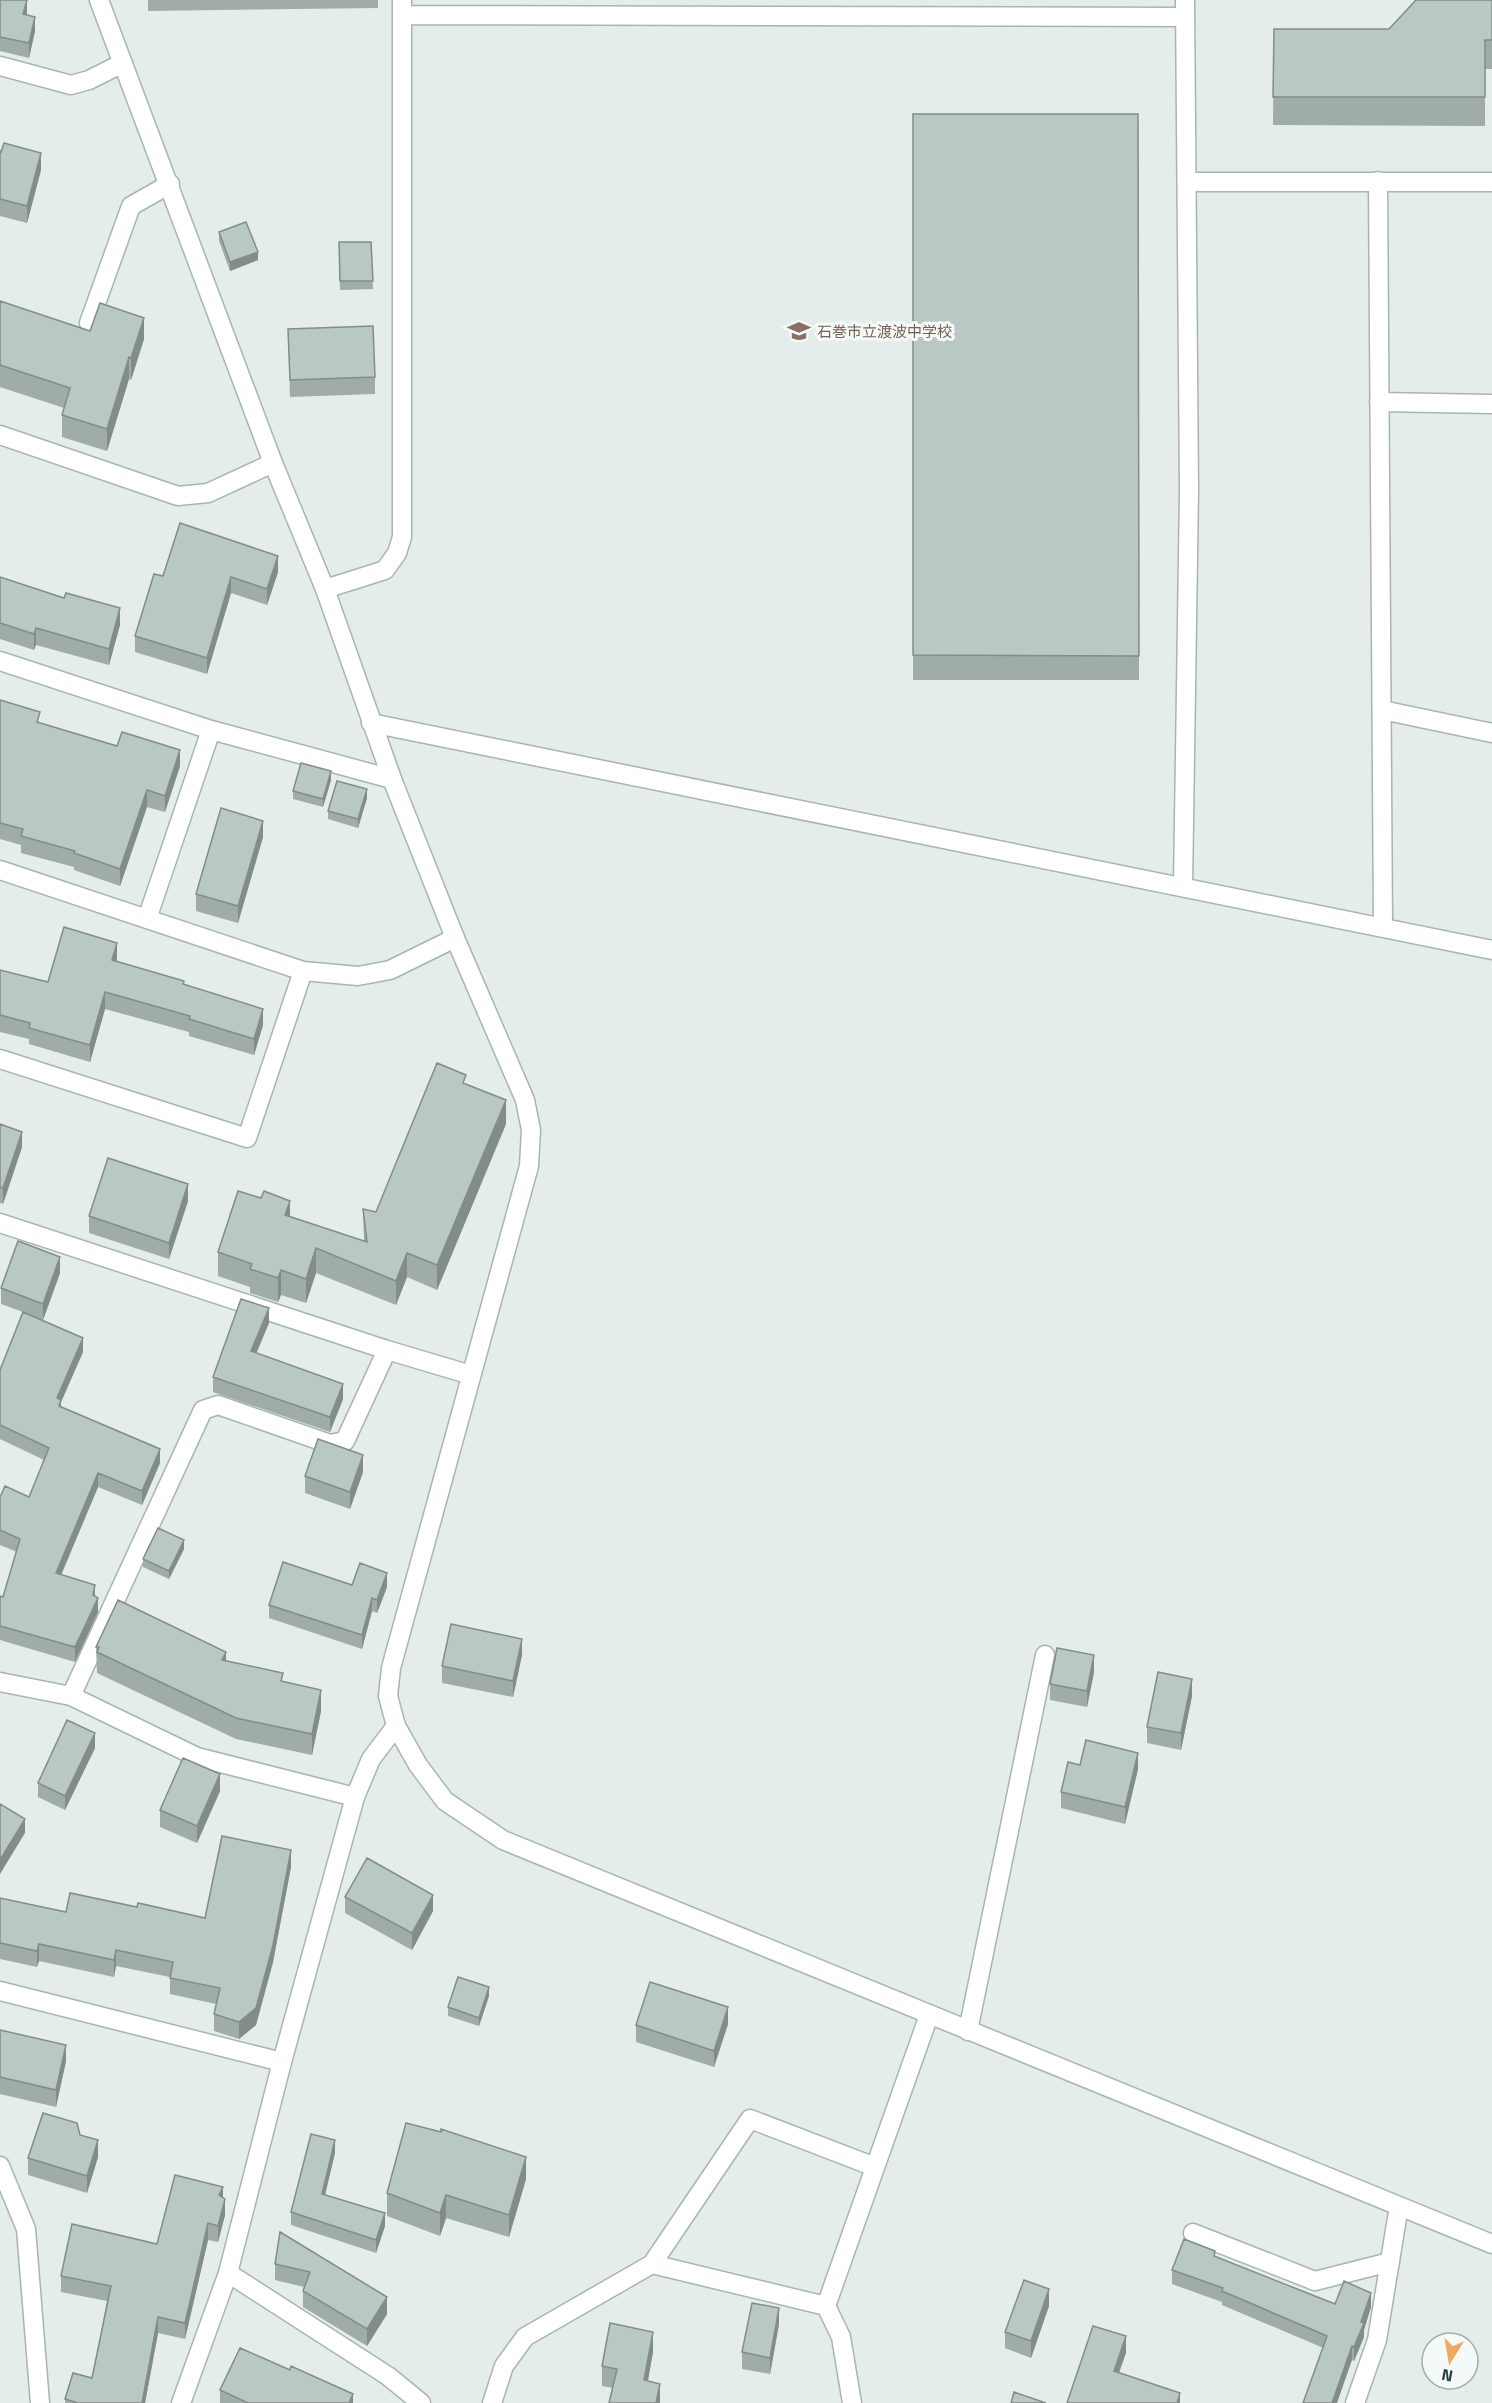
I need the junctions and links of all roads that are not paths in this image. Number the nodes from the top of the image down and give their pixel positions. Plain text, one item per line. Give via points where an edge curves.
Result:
1 (99, 0) edge
2 (402, 8) edge
3 (1185, 9) edge
4 (123, 63) junction
5 (0, 66) edge
6 (1378, 181) junction
7 (1188, 182) junction
8 (1492, 182) edge
9 (170, 184) junction
10 (89, 323) dead end
11 (1379, 402) junction
12 (1492, 404) edge
13 (0, 435) edge
14 (273, 463) junction
15 (325, 589) junction
16 (0, 661) edge
17 (1382, 710) junction
18 (371, 723) junction
19 (211, 730) junction
20 (1492, 733) edge
21 (392, 779) junction
22 (0, 870) edge
23 (1183, 887) junction
24 (147, 919) junction
25 (1383, 928) junction
26 (455, 938) junction
27 (1492, 950) edge
28 (303, 971) junction
29 (0, 1059) edge
30 (0, 1223) edge
31 (387, 1350) junction
32 (471, 1375) junction
33 (1045, 1655) dead end
34 (0, 1682) edge
35 (71, 1696) junction
36 (396, 1726) junction
37 (356, 1797) junction
38 (0, 1992) edge
39 (929, 2015) junction
40 (968, 2031) junction
41 (282, 2062) junction
42 (0, 2166) edge
43 (876, 2167) junction
44 (1400, 2206) junction
45 (1193, 2233) dead end
46 (1492, 2244) edge
47 (1390, 2262) junction
48 (652, 2264) junction
49 (228, 2273) junction
50 (826, 2306) junction
51 (40, 2403) edge
52 (181, 2403) edge
53 (421, 2403) edge
54 (492, 2403) edge
55 (852, 2403) edge
56 (1355, 2403) edge

1 - 4 street
2 - 3 street
2 - 15 street via 402,537 385,570
3 - 7 street
4 - 5 street via 71,85
4 - 9 street
6 - 7 street
6 - 8 street
6 - 11 street
7 - 23 street via 1189,490
9 - 10 street via 131,206
9 - 14 street
11 - 12 street
11 - 17 street
13 - 14 street via 178,496 208,493
14 - 15 street
15 - 18 street
16 - 19 street
17 - 20 street
17 - 25 street
18 - 21 street
18 - 23 street
19 - 21 street
19 - 24 street
21 - 26 street
22 - 24 street
23 - 25 street
24 - 28 street
25 - 27 street
26 - 28 street via 390,970 358,976
26 - 32 street via 525,1100 531,1130 529,1166
28 - 29 street via 248,1138
30 - 31 street
31 - 32 street
31 - 35 street via 345,1441 330,1444 218,1405 203,1410
32 - 36 street via 391,1668 388,1696
33 - 40 street
34 - 35 street
35 - 37 street via 197,1757
36 - 37 street via 371,1759
36 - 39 street via 445,1801 503,1840
37 - 41 street
38 - 41 street
39 - 40 street
39 - 43 street
40 - 44 street
41 - 49 street
42 - 51 street via 26,2229
43 - 48 street via 750,2119
43 - 50 street
44 - 46 street
44 - 47 street
45 - 47 street via 1315,2281
47 - 56 street via 1377,2340
48 - 50 street
48 - 54 street via 525,2337 504,2366
49 - 52 street
49 - 53 street via 388,2376
50 - 55 street via 841,2337

